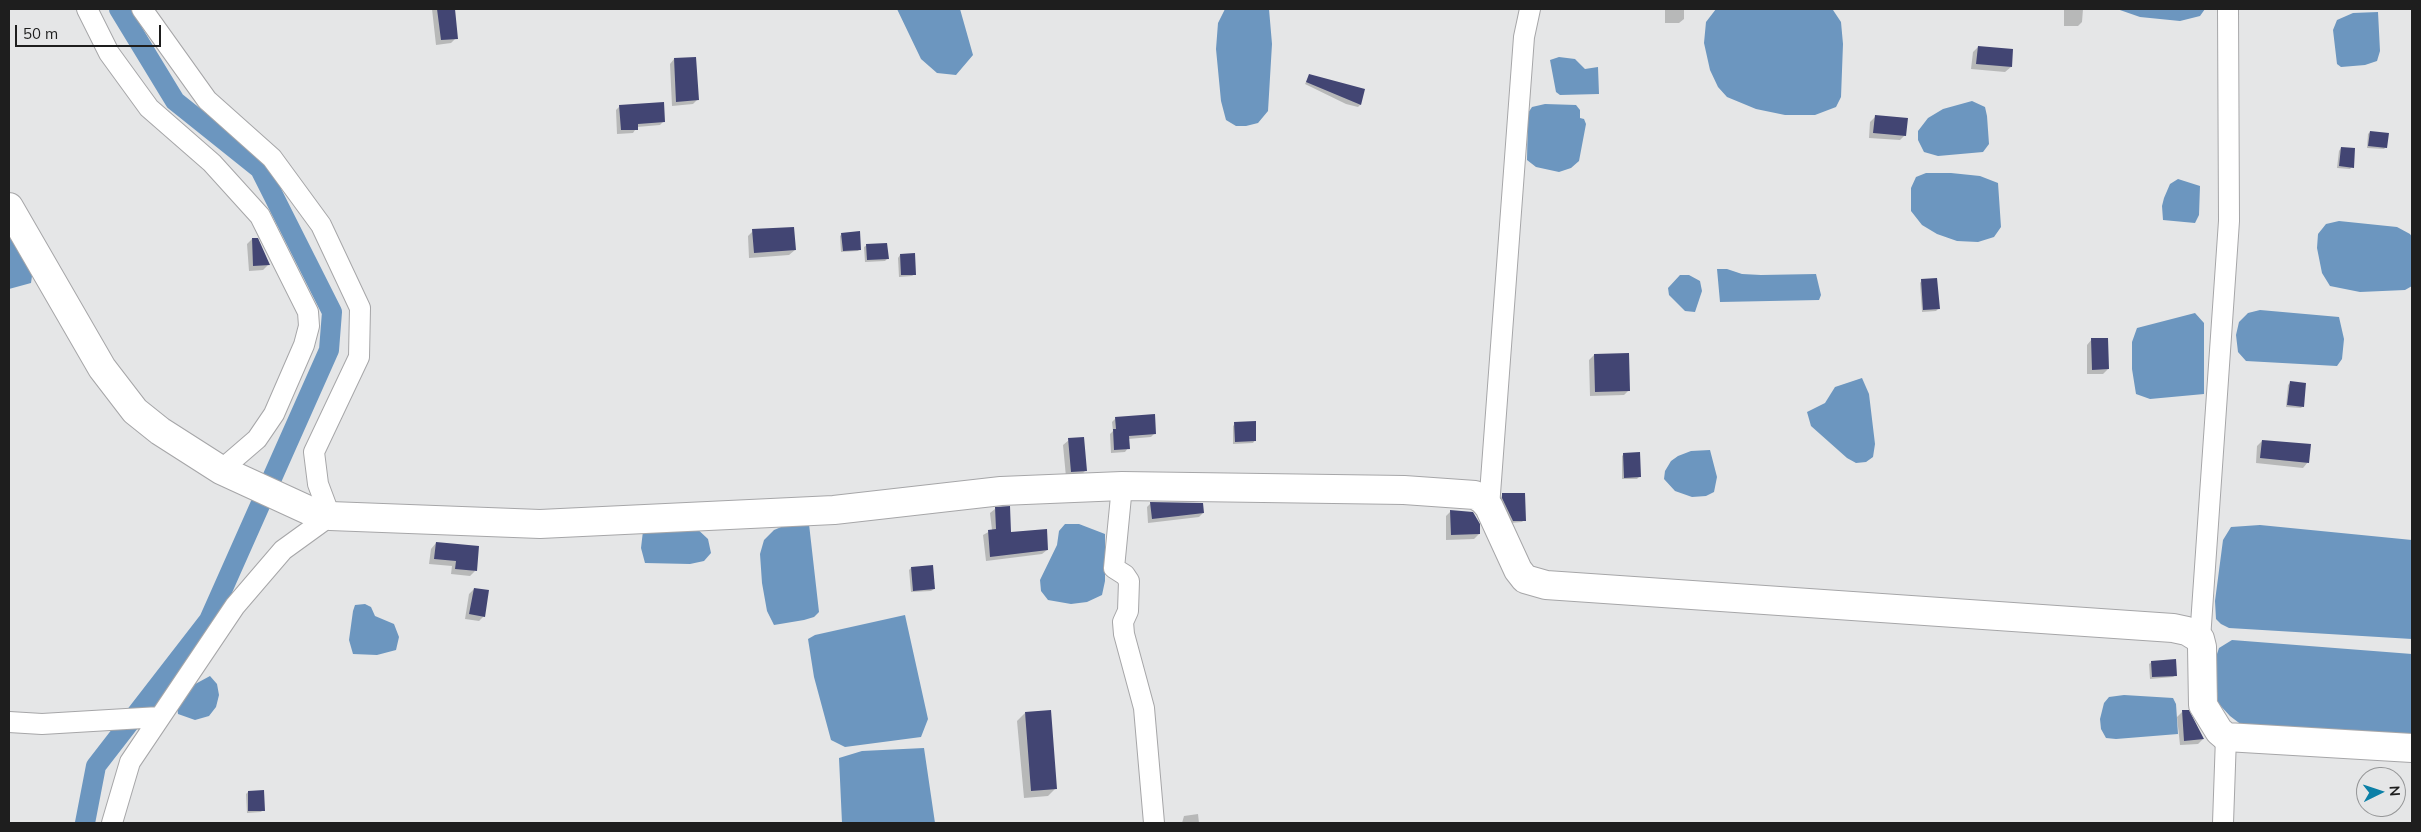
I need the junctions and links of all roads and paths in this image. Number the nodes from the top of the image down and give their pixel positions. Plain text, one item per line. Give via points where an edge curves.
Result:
1 (87, 9) edge
2 (142, 9) edge
3 (1530, 9) edge
4 (2228, 9) edge
5 (9, 206) edge
6 (224, 472) junction
7 (1122, 486) junction
8 (1490, 507) junction
9 (319, 513) junction
10 (2200, 638) junction
11 (160, 717) junction
12 (9, 722) edge
13 (2226, 737) junction
14 (2412, 748) edge
15 (112, 823) edge
16 (1154, 823) edge
17 (2223, 823) edge

1 - 6 street via 110,54 149,108 212,162 260,216 308,312 309,326 304,345 274,414 257,439
2 - 9 street via 207,100 272,158 321,225 360,308 359,357 314,452
3 - 8 street via 1524,37
4 - 10 street via 2229,222
5 - 6 main road via 102,368 135,411
6 - 9 main road
7 - 8 main road via 1404,490 1475,496
7 - 9 main road via 1010,491 834,510 540,524
7 - 16 street via 1114,568 1129,582 1124,628 1144,708
8 - 10 main road via 1518,570 1525,579 1546,585 2173,628
9 - 11 street via 235,606
10 - 13 main road via 2203,704
11 - 12 street via 42,724
11 - 15 street via 130,762
13 - 14 main road
13 - 17 street

